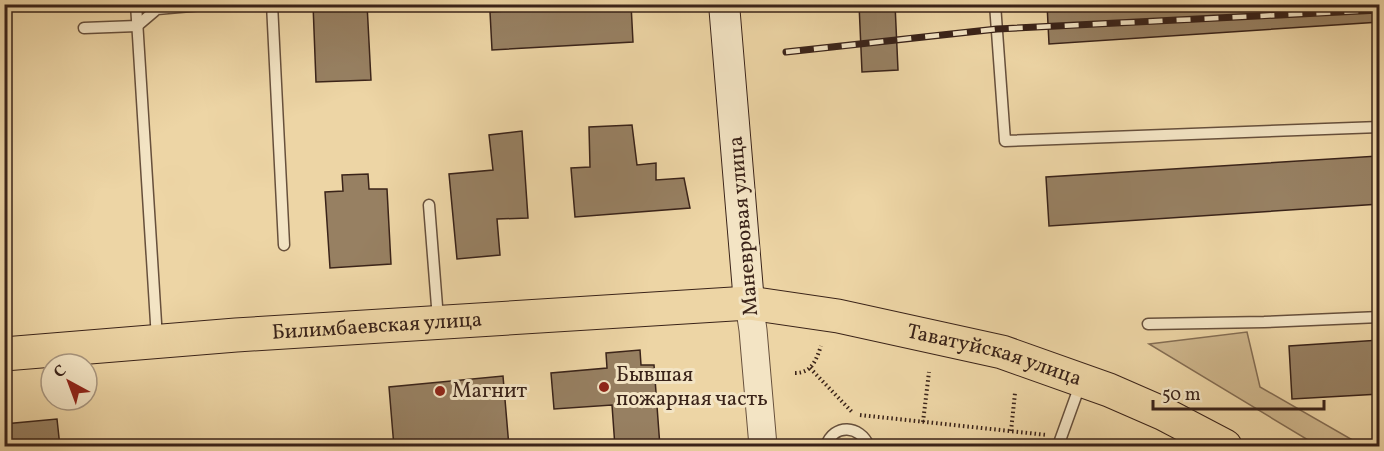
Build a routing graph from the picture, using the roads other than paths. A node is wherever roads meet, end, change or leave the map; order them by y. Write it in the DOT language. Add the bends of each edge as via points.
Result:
graph roads {
  1 [pos="136,4"];
  2 [pos="214,4"];
  3 [pos="272,4"];
  4 [pos="724,4"];
  5 [pos="995,4"];
  6 [pos="137,26"];
  7 [pos="84,28"];
  8 [pos="1380,127"];
  9 [pos="429,205"];
  10 [pos="284,245"];
  11 [pos="749,303"];
  12 [pos="1380,317"];
  13 [pos="438,323"];
  14 [pos="1148,324"];
  15 [pos="158,341"];
  16 [pos="4,354"];
  17 [pos="1082,379"];
  18 [pos="1060,441"];
  19 [pos="763,447"];
  20 [pos="826,447"];
  21 [pos="869,447"];
  22 [pos="1225,447"];
  1 -- 6 [label="lane"];
  2 -- 6 [label="lane" via="157,9"];
  3 -- 10 [label="lane"];
  4 -- 11 [label="main road, Маневровая улица"];
  5 -- 8 [label="lane" via="1005,141"];
  6 -- 7 [label="lane"];
  6 -- 15 [label="lane"];
  9 -- 13 [label="lane"];
  11 -- 13 [label="main road, Билимбаевская улица"];
  11 -- 17 [label="main road, Таватуйская улица" via="838,316 1002,352"];
  11 -- 19 [label="street, Маневровая улица"];
  12 -- 14 [label="lane"];
  13 -- 15 [label="main road, Билимбаевская улица"];
  15 -- 16 [label="main road, Билимбаевская улица"];
  17 -- 18 [label="lane"];
  17 -- 22 [label="main road, Таватуйская улица" via="1164,414"];
  20 -- 21 [label="lane" via="834,433 852,429 865,438"];
}
